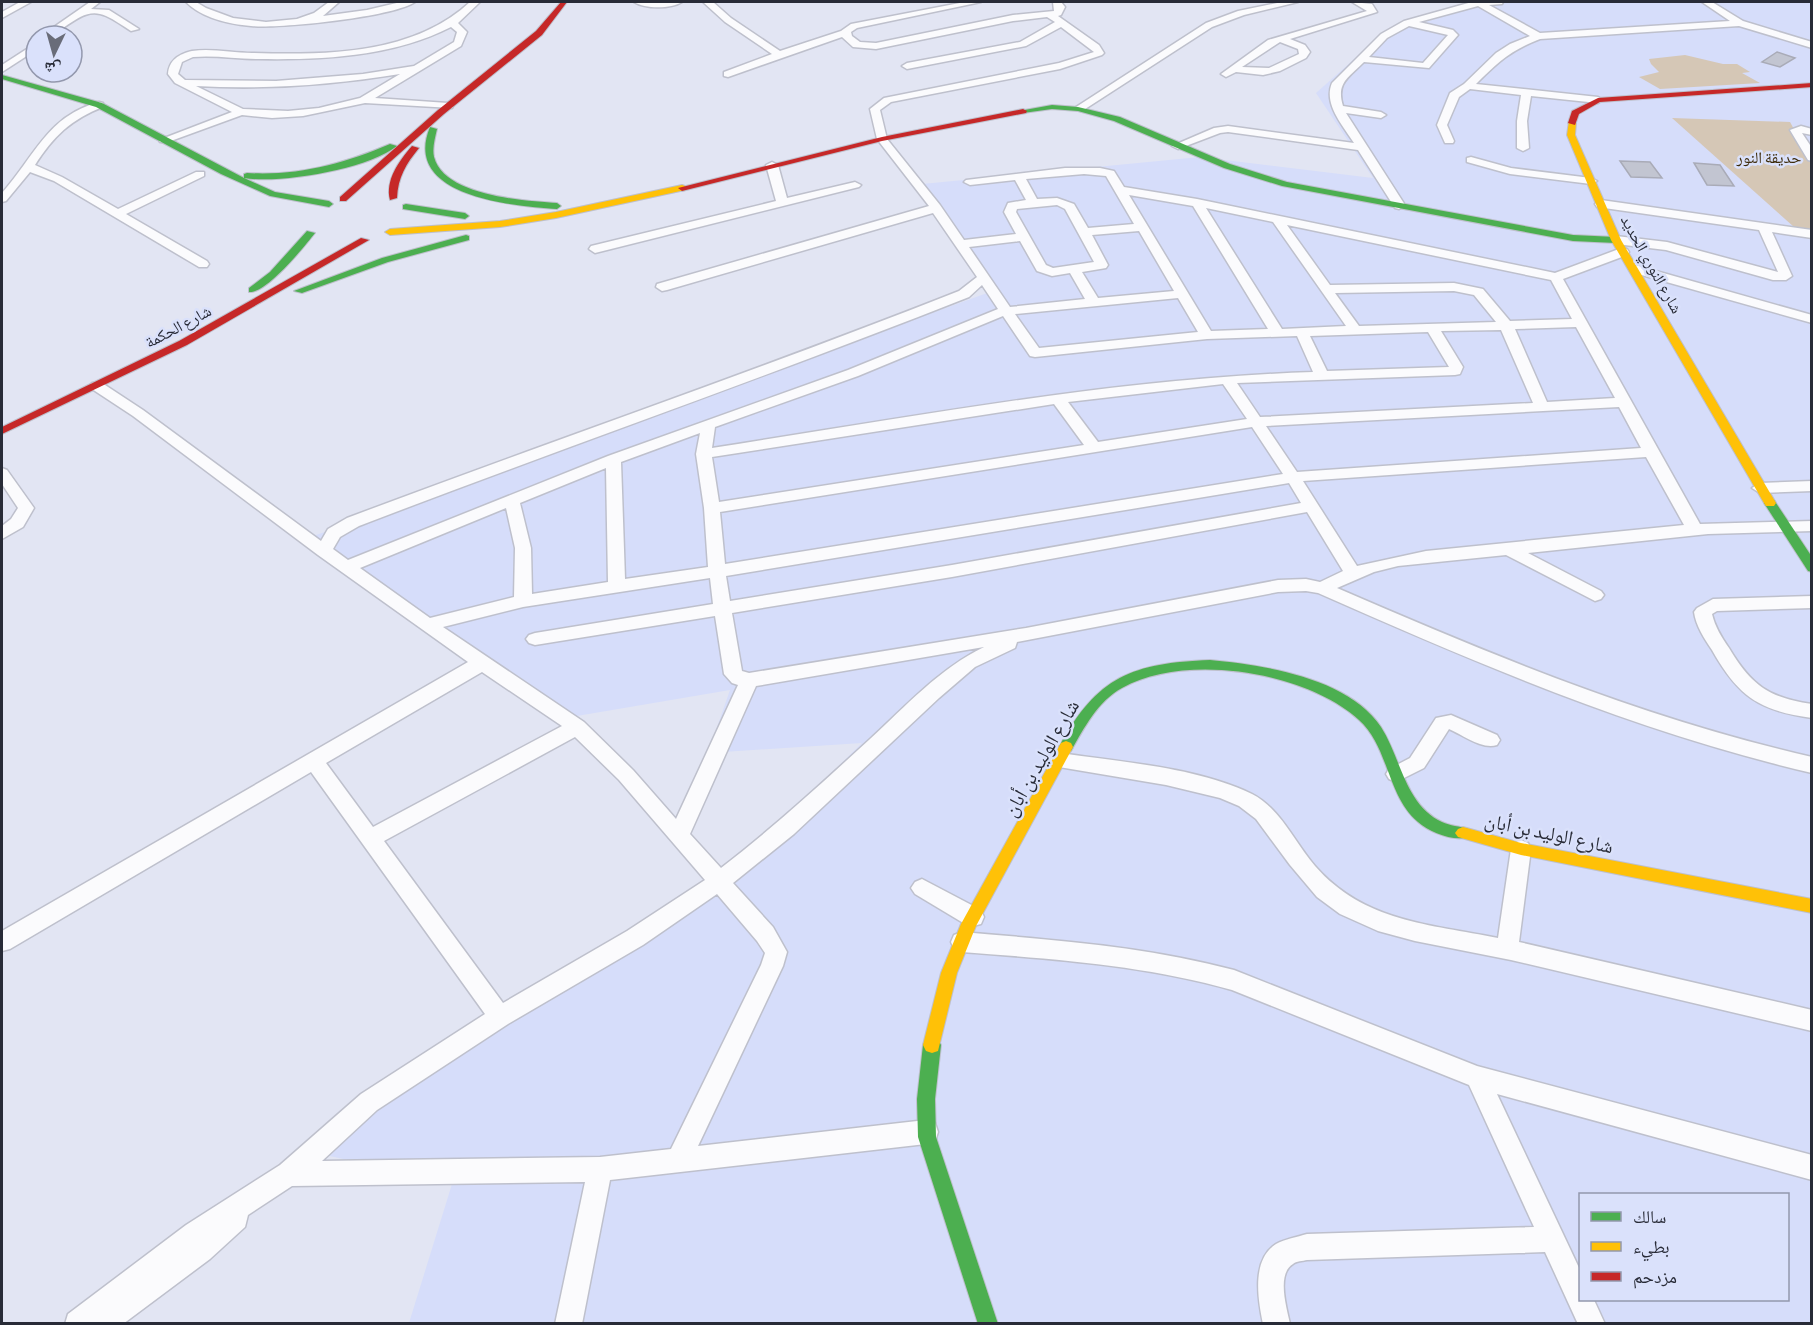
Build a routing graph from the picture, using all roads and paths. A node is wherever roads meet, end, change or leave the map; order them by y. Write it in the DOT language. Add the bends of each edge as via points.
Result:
graph roads {
  1 [pos="26,2"];
  2 [pos="95,2"];
  3 [pos="191,2"];
  4 [pos="334,2"];
  5 [pos="410,2"];
  6 [pos="475,2"];
  7 [pos="564,2"];
  8 [pos="574,2"];
  9 [pos="639,2"];
  10 [pos="677,2"];
  11 [pos="708,2"];
  12 [pos="976,2"];
  13 [pos="1057,2"];
  14 [pos="1292,2"];
  15 [pos="1357,2"];
  16 [pos="1477,2"];
  17 [pos="1499,2"];
  18 [pos="1707,2"];
  19 [pos="80,11"];
  20 [pos="101,11"];
  21 [pos="1049,14"];
  22 [pos="2,15"];
  23 [pos="453,22"];
  24 [pos="1740,22"];
  25 [pos="283,23"];
  26 [pos="1061,23"];
  27 [pos="1407,23"];
  28 [pos="62,24"];
  29 [pos="134,30"];
  30 [pos="846,33"];
  31 [pos="1538,36"];
  32 [pos="1278,39"];
  33 [pos="1812,45"];
  34 [pos="24,54"];
  35 [pos="780,56"];
  36 [pos="1362,59"];
  37 [pos="907,66"];
  38 [pos="420,68"];
  39 [pos="2,69"];
  40 [pos="728,74"];
  41 [pos="2,77"];
  42 [pos="179,81"];
  43 [pos="2,84"];
  44 [pos="1812,85"];
  45 [pos="1468,86"];
  46 [pos="1526,93"];
  47 [pos="364,100"];
  48 [pos="1598,100"];
  49 [pos="99,105"];
  50 [pos="448,106"];
  51 [pos="1078,109"];
  52 [pos="1338,109"];
  53 [pos="83,110"];
  54 [pos="241,112"];
  55 [pos="1575,113"];
  56 [pos="1381,115"];
  57 [pos="433,129"];
  58 [pos="1812,132"];
  59 [pos="411,138"];
  60 [pos="882,139"];
  61 [pos="164,140"];
  62 [pos="1449,141"];
  63 [pos="1178,146"];
  64 [pos="1362,147"];
  65 [pos="1523,148"];
  66 [pos="1812,158"];
  67 [pos="1471,160"];
  68 [pos="772,165"];
  69 [pos="29,167"];
  70 [pos="224,172"];
  71 [pos="200,174"];
  72 [pos="1020,178"];
  73 [pos="1591,181"];
  74 [pos="970,182"];
  75 [pos="855,185"];
  76 [pos="1121,190"];
  77 [pos="393,198"];
  78 [pos="2,199"];
  79 [pos="344,199"];
  80 [pos="783,203"];
  81 [pos="1033,203"];
  82 [pos="1197,203"];
  83 [pos="329,204"];
  84 [pos="610,204"];
  85 [pos="1601,204"];
  86 [pos="1399,206"];
  87 [pos="406,207"];
  88 [pos="592,207"];
  89 [pos="936,208"];
  90 [pos="282,209"];
  91 [pos="117,214"];
  92 [pos="556,216"];
  93 [pos="1279,222"];
  94 [pos="1141,227"];
  95 [pos="1764,227"];
  96 [pos="390,232"];
  97 [pos="1085,232"];
  98 [pos="1557,234"];
  99 [pos="1812,234"];
  100 [pos="1025,237"];
  101 [pos="364,240"];
  102 [pos="336,242"];
  103 [pos="960,244"];
  104 [pos="1619,244"];
  105 [pos="595,249"];
  106 [pos="203,264"];
  107 [pos="1635,269"];
  108 [pos="1076,270"];
  109 [pos="1556,277"];
  110 [pos="983,278"];
  111 [pos="662,287"];
  112 [pos="1328,289"];
  113 [pos="1182,294"];
  114 [pos="1094,303"];
  115 [pos="1005,311"];
  116 [pos="1812,319"];
  117 [pos="1580,323"];
  118 [pos="1506,325"];
  119 [pos="1432,327"];
  120 [pos="208,329"];
  121 [pos="1354,329"];
  122 [pos="1277,332"];
  123 [pos="1302,332"];
  124 [pos="1207,335"];
  125 [pos="1321,374"];
  126 [pos="1227,379"];
  127 [pos="97,386"];
  128 [pos="1058,399"];
  129 [pos="1624,402"];
  130 [pos="1542,406"];
  131 [pos="2,420"];
  132 [pos="1256,422"];
  133 [pos="708,426"];
  134 [pos="2,431"];
  135 [pos="1094,448"];
  136 [pos="1651,452"];
  137 [pos="704,454"];
  138 [pos="613,459"];
  139 [pos="2,473"];
  140 [pos="1293,477"];
  141 [pos="1812,486"];
  142 [pos="1760,488"];
  143 [pos="512,501"];
  144 [pos="1311,506"];
  145 [pos="712,508"];
  146 [pos="1812,526"];
  147 [pos="1695,530"];
  148 [pos="1788,530"];
  149 [pos="2,534"];
  150 [pos="1812,537"];
  151 [pos="1509,550"];
  152 [pos="324,551"];
  153 [pos="346,567"];
  154 [pos="1812,568"];
  155 [pos="717,571"];
  156 [pos="1353,573"];
  157 [pos="617,586"];
  158 [pos="1322,588"];
  159 [pos="1595,595"];
  160 [pos="524,601"];
  161 [pos="1812,602"];
  162 [pos="722,608"];
  163 [pos="429,624"];
  164 [pos="1026,634"];
  165 [pos="535,639"];
  166 [pos="482,663"];
  167 [pos="749,680"];
  168 [pos="1812,711"];
  169 [pos="577,727"];
  170 [pos="1490,740"];
  171 [pos="313,760"];
  172 [pos="1060,761"];
  173 [pos="1812,765"];
  174 [pos="1396,774"];
  175 [pos="679,835"];
  176 [pos="370,839"];
  177 [pos="1521,849"];
  178 [pos="720,881"];
  179 [pos="922,888"];
  180 [pos="1812,906"];
  181 [pos="973,917"];
  182 [pos="2,942"];
  183 [pos="962,942"];
  184 [pos="1507,949"];
  185 [pos="500,1017"];
  186 [pos="1812,1021"];
  187 [pos="1477,1077"];
  188 [pos="926,1132"];
  189 [pos="678,1161"];
  190 [pos="1812,1168"];
  191 [pos="600,1169"];
  192 [pos="281,1180"];
  193 [pos="1551,1239"];
  194 [pos="1579,1296"];
  195 [pos="1581,1301"];
  196 [pos="78,1323"];
  197 [pos="100,1323"];
  198 [pos="568,1323"];
  199 [pos="988,1323"];
  200 [pos="1277,1323"];
  201 [pos="1592,1323"];
  1 -- 22 [label="street"];
  2 -- 19 [label="street"];
  2 -- 20 [label="street"];
  3 -- 25 [label="street" via="228,20"];
  4 -- 25 [label="street" via="312,17"];
  5 -- 25 [label="street" via="367,13"];
  6 -- 23 [label="street"];
  7 -- 50 [label="street" via="539,33"];
  8 -- 57 [label="street" via="546,35"];
  9 -- 10 [label="street"];
  11 -- 35 [label="street"];
  12 -- 30 [label="street" via="854,26"];
  13 -- 21 [label="street" via="1059,12"];
  14 -- 51 [label="street" via="1241,13 1209,25"];
  15 -- 32 [label="street" via="1369,6 1372,12"];
  16 -- 17 [label="street"];
  16 -- 27 [label="street"];
  16 -- 31 [label="street"];
  18 -- 24 [label="street"];
  19 -- 20 [label="street"];
  19 -- 28 [label="street"];
  20 -- 29 [label="street"];
  21 -- 26 [label="street"];
  21 -- 30 [label="street" via="868,46 852,43"];
  23 -- 38 [label="street" via="462,32 458,44"];
  23 -- 42 [label="street" via="411,40 365,50 280,57 193,54 177,61 172,68 172,75"];
  24 -- 31 [label="street"];
  24 -- 33 [label="street"];
  26 -- 37 [label="street" via="1023,44"];
  26 -- 60 [label="street" via="1099,53 1060,66 882,103 874,114"];
  27 -- 36 [label="street" via="1384,36"];
  27 -- 36 [label="street" via="1453,35 1425,66"];
  30 -- 35 [label="street" via="815,40"];
  31 -- 45 [label="street" via="1499,55"];
  32 -- 32 [label="street" via="1302,47 1303,56 1270,73 1229,71"];
  34 -- 39 [label="street"];
  35 -- 40 [label="street"];
  36 -- 52 [label="street" via="1336,85"];
  38 -- 42 [label="street" via="280,84"];
  38 -- 47 [label="street"];
  41 -- 49 [label="street"];
  42 -- 54 [label="street"];
  43 -- 53 [label="street"];
  44 -- 48 [label="street"];
  45 -- 46 [label="street"];
  45 -- 62 [label="street" via="1454,95 1446,109 1442,125"];
  46 -- 48 [label="street"];
  46 -- 55 [label="street"];
  46 -- 65 [label="street"];
  47 -- 50 [label="street"];
  47 -- 54 [label="street" via="312,113"];
  48 -- 55 [label="street"];
  49 -- 53 [label="street"];
  49 -- 61 [label="street"];
  50 -- 59 [label="street"];
  51 -- 60 [label="street" via="1023,110"];
  51 -- 63 [label="street" via="1117,119"];
  52 -- 56 [label="street"];
  52 -- 64 [label="street"];
  53 -- 69 [label="street" via="51,132"];
  53 -- 71 [label="street"];
  54 -- 61 [label="street"];
  55 -- 73 [label="street, شارع النوري الحديد" via="1571,135"];
  57 -- 77 [label="street" via="398,170 393,180"];
  57 -- 88 [label="street" via="431,162 443,176 465,190 517,202"];
  58 -- 66 [label="street" via="1795,130"];
  59 -- 70 [label="street" via="351,164 305,176 265,178"];
  59 -- 79 [label="street"];
  60 -- 68 [label="street"];
  60 -- 89 [label="street"];
  61 -- 70 [label="street"];
  63 -- 64 [label="street" via="1228,129"];
  63 -- 86 [label="street" via="1285,184"];
  64 -- 86 [label="street"];
  67 -- 73 [label="street" via="1510,171"];
  68 -- 80 [label="street"];
  68 -- 84 [label="street"];
  69 -- 78 [label="street"];
  69 -- 91 [label="street" via="58,179"];
  70 -- 83 [label="street" via="273,194"];
  71 -- 90 [label="street"];
  71 -- 91 [label="street"];
  72 -- 74 [label="street"];
  72 -- 76 [label="street" via="1104,171"];
  72 -- 81 [label="street"];
  73 -- 85 [label="street, شارع النوري الحديد"];
  75 -- 80 [label="street"];
  76 -- 82 [label="street"];
  76 -- 94 [label="street"];
  77 -- 79 [label="street" via="374,195"];
  77 -- 87 [label="street"];
  79 -- 83 [label="street"];
  80 -- 105 [label="street"];
  81 -- 97 [label="street" via="1067,204"];
  81 -- 100 [label="street" via="1010,210"];
  82 -- 93 [label="street"];
  82 -- 122 [label="street"];
  83 -- 131 [label="street, شارع الحكمة" via="273,274 236,300 153,346"];
  84 -- 88 [label="street"];
  84 -- 92 [label="street"];
  85 -- 95 [label="street"];
  85 -- 104 [label="street, شارع النوري الحديد"];
  86 -- 98 [label="street"];
  87 -- 88 [label="street" via="454,216 495,217"];
  87 -- 96 [label="street" via="405,219"];
  89 -- 103 [label="street"];
  89 -- 111 [label="street"];
  91 -- 106 [label="street"];
  92 -- 96 [label="street"];
  92 -- 120 [label="street" via="385,260"];
  93 -- 109 [label="street"];
  93 -- 112 [label="street"];
  94 -- 97 [label="street"];
  94 -- 113 [label="street"];
  95 -- 99 [label="street"];
  95 -- 104 [label="street" via="1786,276 1773,276 1667,246"];
  96 -- 101 [label="street"];
  97 -- 108 [label="street" via="1102,265"];
  98 -- 104 [label="street"];
  98 -- 104 [label="street"];
  100 -- 103 [label="street"];
  100 -- 108 [label="street" via="1045,270"];
  101 -- 102 [label="street"];
  101 -- 120 [label="street, شارع الحكمة"];
  103 -- 110 [label="street"];
  104 -- 107 [label="street, شارع النوري الحديد"];
  104 -- 109 [label="street"];
  107 -- 116 [label="street"];
  107 -- 142 [label="street, شارع النوري الحديد"];
  108 -- 114 [label="street"];
  109 -- 117 [label="street"];
  110 -- 115 [label="street"];
  110 -- 152 [label="street" via="964,294 810,354 353,522 334,533"];
  112 -- 118 [label="street" via="1470,290 1478,292"];
  112 -- 121 [label="street"];
  113 -- 114 [label="street"];
  113 -- 124 [label="street"];
  114 -- 115 [label="street"];
  115 -- 124 [label="street" via="1035,353"];
  115 -- 133 [label="street"];
  117 -- 118 [label="street"];
  117 -- 129 [label="street"];
  118 -- 119 [label="street"];
  118 -- 130 [label="street"];
  119 -- 121 [label="street"];
  119 -- 125 [label="street" via="1455,371"];
  120 -- 127 [label="street, شارع الحكمة"];
  121 -- 123 [label="street"];
  122 -- 123 [label="street"];
  122 -- 124 [label="street"];
  123 -- 125 [label="street"];
  125 -- 126 [label="street"];
  126 -- 128 [label="street"];
  126 -- 132 [label="street"];
  127 -- 134 [label="street, شارع الحكمة"];
  127 -- 152 [label="street"];
  128 -- 135 [label="street"];
  128 -- 137 [label="street"];
  129 -- 130 [label="street"];
  129 -- 136 [label="street"];
  130 -- 132 [label="street"];
  132 -- 135 [label="street"];
  132 -- 140 [label="street"];
  133 -- 137 [label="street"];
  133 -- 138 [label="street"];
  135 -- 145 [label="street"];
  136 -- 140 [label="street"];
  136 -- 147 [label="street"];
  137 -- 145 [label="street"];
  138 -- 143 [label="street"];
  138 -- 157 [label="street"];
  139 -- 149 [label="street" via="26,508 17,523"];
  140 -- 144 [label="street"];
  140 -- 155 [label="street"];
  141 -- 142 [label="street"];
  142 -- 148 [label="street, شارع النوري الحديد"];
  143 -- 153 [label="street"];
  143 -- 160 [label="street" via="524,548"];
  144 -- 156 [label="street"];
  144 -- 162 [label="street"];
  145 -- 155 [label="street"];
  146 -- 148 [label="street"];
  147 -- 148 [label="street"];
  147 -- 151 [label="street"];
  148 -- 150 [label="street"];
  148 -- 154 [label="street, شارع النوري الحديد"];
  151 -- 156 [label="street" via="1414,559"];
  151 -- 159 [label="street"];
  152 -- 153 [label="street"];
  153 -- 163 [label="street"];
  155 -- 157 [label="street"];
  155 -- 162 [label="street"];
  156 -- 158 [label="street"];
  157 -- 160 [label="street"];
  158 -- 164 [label="street" via="1278,586"];
  158 -- 173 [label="street" via="1545,684 1664,725"];
  160 -- 163 [label="street"];
  161 -- 168 [label="street" via="1713,605 1702,612 1727,660 1750,692 1782,706"];
  162 -- 165 [label="street"];
  162 -- 167 [label="street" via="733,674"];
  163 -- 166 [label="street"];
  164 -- 167 [label="street"];
  164 -- 178 [label="street" via="969,662 787,828"];
  166 -- 169 [label="street"];
  166 -- 171 [label="street"];
  167 -- 175 [label="street"];
  169 -- 175 [label="street"];
  169 -- 176 [label="street"];
  170 -- 174 [label="street" via="1451,722 1443,723 1418,763"];
  171 -- 176 [label="street"];
  171 -- 182 [label="street"];
  172 -- 174 [label="street, شارع الوليد بن أبان" via="1096,702 1120,682 1142,673 1196,665 1257,672 1323,690 1346,703 1377,731"];
  172 -- 181 [label="street, شارع الوليد بن أبان"];
  172 -- 184 [label="street" via="1155,777 1242,798 1261,811 1308,875 1334,899 1360,914 1438,936"];
  174 -- 177 [label="street, شارع الوليد بن أبان" via="1408,802 1425,820 1448,831"];
  175 -- 178 [label="street"];
  176 -- 185 [label="street"];
  177 -- 180 [label="street, شارع الوليد بن أبان"];
  177 -- 184 [label="street"];
  178 -- 185 [label="street" via="635,938"];
  178 -- 189 [label="street" via="776,952"];
  179 -- 181 [label="street"];
  181 -- 183 [label="street, شارع الوليد بن أبان"];
  183 -- 187 [label="street" via="1144,961 1211,973"];
  183 -- 188 [label="street, شارع الوليد بن أبان" via="940,1000"];
  184 -- 186 [label="street"];
  185 -- 192 [label="street" via="369,1102"];
  187 -- 190 [label="street"];
  187 -- 193 [label="street"];
  188 -- 189 [label="street"];
  188 -- 199 [label="street, شارع الوليد بن أبان"];
  189 -- 191 [label="street"];
  191 -- 192 [label="street"];
  191 -- 198 [label="street"];
  192 -- 196 [label="street" via="195,1234"];
  192 -- 197 [label="street" via="201,1250"];
  193 -- 194 [label="street"];
  193 -- 200 [label="street" via="1307,1247 1286,1252 1278,1260 1272,1277 1272,1305"];
  195 -- 201 [label="street"];
}
